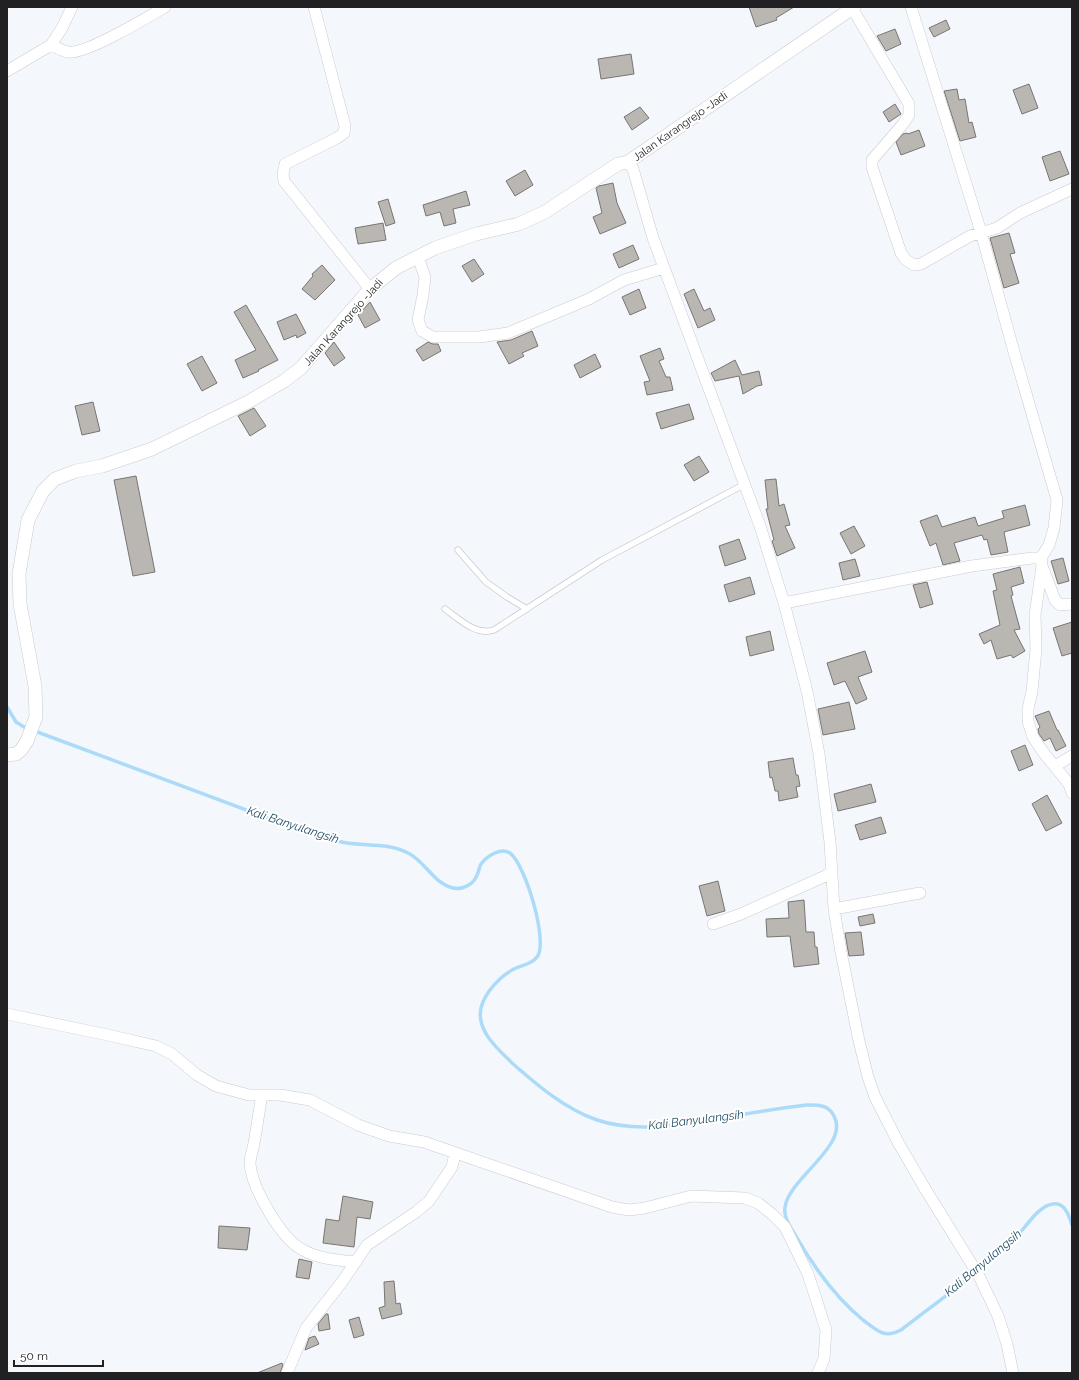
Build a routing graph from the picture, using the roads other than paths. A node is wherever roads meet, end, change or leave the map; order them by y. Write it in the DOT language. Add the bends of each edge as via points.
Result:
graph roads {
  1 [pos="72,7"];
  2 [pos="164,7"];
  3 [pos="314,7"];
  4 [pos="911,7"];
  5 [pos="848,9"];
  6 [pos="51,44"];
  7 [pos="7,71"];
  8 [pos="628,162"];
  9 [pos="1072,190"];
  10 [pos="982,232"];
  11 [pos="418,257"];
  12 [pos="664,268"];
  13 [pos="370,289"];
  14 [pos="744,484"];
  15 [pos="458,550"];
  16 [pos="1041,562"];
  17 [pos="784,602"];
  18 [pos="1072,604"];
  19 [pos="527,608"];
  20 [pos="445,609"];
  21 [pos="7,755"];
  22 [pos="1072,756"];
  23 [pos="1055,766"];
  24 [pos="1072,793"];
  25 [pos="832,873"];
  26 [pos="920,893"];
  27 [pos="834,909"];
  28 [pos="713,924"];
  29 [pos="7,1014"];
  30 [pos="262,1095"];
  31 [pos="455,1153"];
  32 [pos="356,1262"];
  33 [pos="287,1373"];
  34 [pos="818,1373"];
  35 [pos="1013,1373"];
  1 -- 6 [label="street"];
  2 -- 6 [label="street" via="111,37 77,51 68,52"];
  3 -- 13 [label="street" via="345,126 344,133 285,164 282,174 284,181"];
  4 -- 10 [label="street"];
  5 -- 8 [label="street, Jalan Karangrejo -Jadi"];
  5 -- 10 [label="street" via="909,104 909,115 872,160 872,167 900,253 914,265 921,264"];
  6 -- 7 [label="street"];
  8 -- 11 [label="street, Jalan Karangrejo -Jadi" via="618,164 545,212 519,224 476,234 435,248"];
  8 -- 12 [label="street" via="633,169"];
  9 -- 10 [label="street" via="1020,213 997,228"];
  10 -- 16 [label="street" via="1057,500 1054,528"];
  11 -- 12 [label="street" via="425,277 418,320 422,331 433,337 479,337 508,332 589,299 624,280"];
  11 -- 13 [label="street, Jalan Karangrejo -Jadi" via="396,268"];
  12 -- 14 [label="street"];
  13 -- 21 [label="street, Jalan Karangrejo -Jadi" via="316,353 284,381 248,402 152,449 55,479 43,491 28,520 19,574 20,604 35,686 36,717 21,750 16,754"];
  14 -- 17 [label="street"];
  14 -- 19 [label="lane" via="602,560"];
  15 -- 19 [label="lane" via="486,582"];
  16 -- 17 [label="street" via="1032,558 972,566"];
  16 -- 18 [label="street" via="1057,603"];
  16 -- 23 [label="street" via="1035,615 1036,649 1028,721 1033,737"];
  17 -- 25 [label="street" via="819,754"];
  19 -- 20 [label="lane" via="494,630 483,632 472,628"];
  22 -- 23 [label="street"];
  23 -- 24 [label="street" via="1069,784"];
  25 -- 27 [label="street"];
  25 -- 28 [label="street"];
  26 -- 27 [label="street"];
  27 -- 35 [label="street" via="840,952 859,1041 875,1097 899,1144 979,1276 998,1316"];
  29 -- 30 [label="street" via="156,1046 172,1054 197,1075 216,1086 249,1095"];
  30 -- 31 [label="street" via="310,1100 389,1136 424,1142"];
  30 -- 32 [label="street" via="250,1164 257,1190 273,1220 301,1250 328,1259"];
  31 -- 32 [label="street" via="452,1167 429,1201 367,1245"];
  31 -- 34 [label="street" via="605,1205 629,1210 691,1196 745,1198 758,1203 785,1227 814,1291 826,1330 824,1358"];
  32 -- 33 [label="street" via="306,1328"];
}
